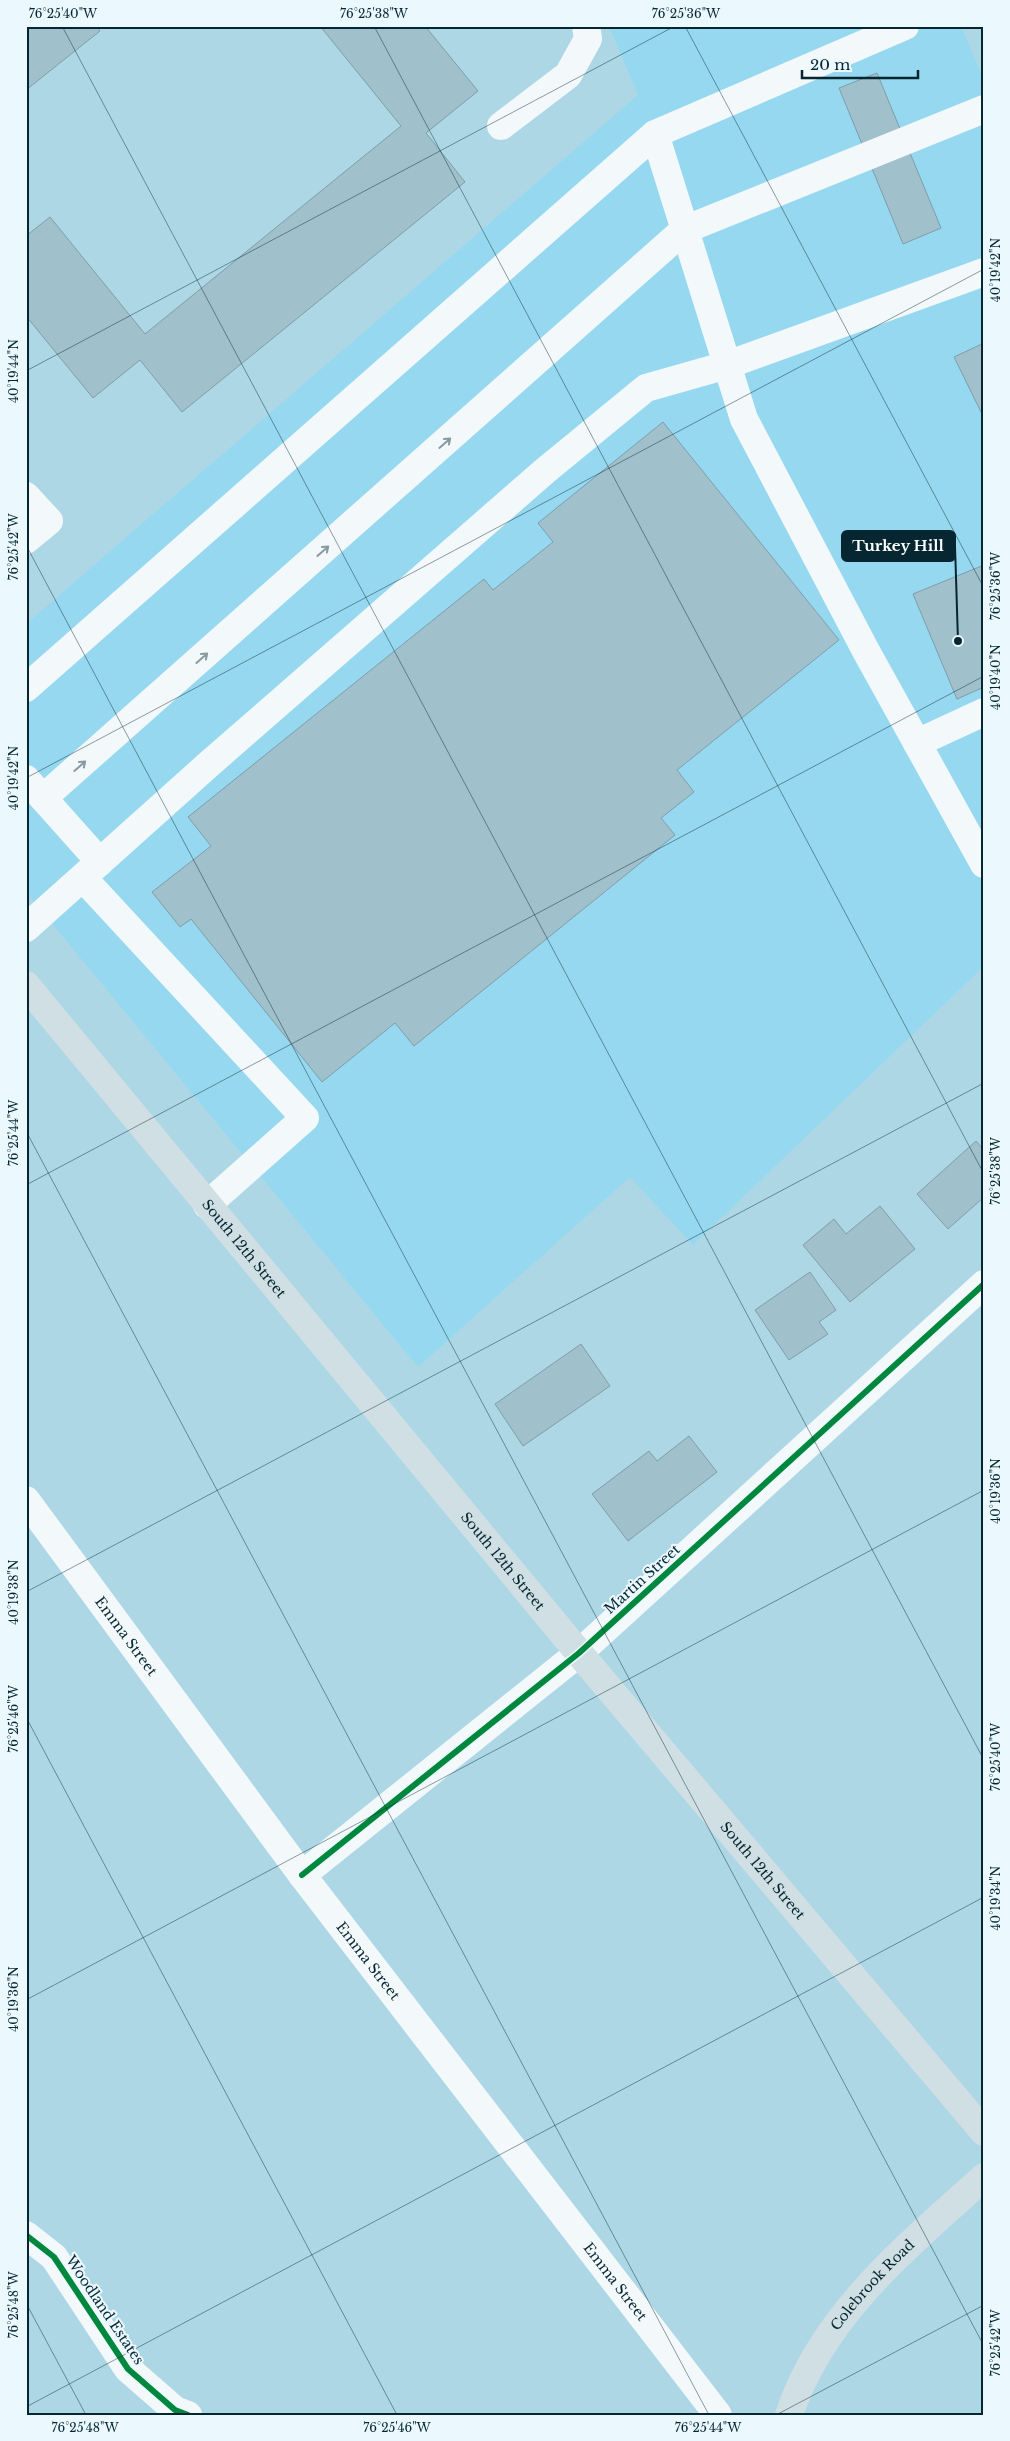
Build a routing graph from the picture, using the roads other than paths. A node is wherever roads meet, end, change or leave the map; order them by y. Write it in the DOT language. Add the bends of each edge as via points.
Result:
graph roads {
  1 [pos="586,26"];
  2 [pos="905,26"];
  3 [pos="984,109"];
  4 [pos="501,126"];
  5 [pos="655,134"];
  6 [pos="684,230"];
  7 [pos="984,272"];
  8 [pos="727,366"];
  9 [pos="26,496"];
  10 [pos="26,540"];
  11 [pos="26,688"];
  12 [pos="984,712"];
  13 [pos="917,743"];
  14 [pos="35,788"];
  15 [pos="984,864"];
  16 [pos="91,870"];
  17 [pos="26,928"];
  18 [pos="26,985"];
  19 [pos="207,1205"];
  20 [pos="984,1284"];
  21 [pos="26,1500"];
  22 [pos="578,1653"];
  23 [pos="302,1875"];
  24 [pos="984,2132"];
  25 [pos="984,2177"];
  26 [pos="26,2234"];
  27 [pos="188,2415"];
  28 [pos="718,2415"];
  29 [pos="789,2415"];
  1 -- 4 [label="street" via="588,39 568,75"];
  2 -- 5 [label="street"];
  3 -- 6 [label="street"];
  5 -- 6 [label="street"];
  5 -- 11 [label="street"];
  6 -- 8 [label="street"];
  14 -- 6 [label="street, one-way"];
  7 -- 8 [label="street"];
  8 -- 13 [label="street" via="744,420"];
  8 -- 16 [label="street" via="646,388 531,483"];
  9 -- 10 [label="street" via="50,521"];
  12 -- 13 [label="street"];
  13 -- 15 [label="street"];
  14 -- 16 [label="street"];
  16 -- 17 [label="street"];
  16 -- 19 [label="street" via="305,1118"];
  18 -- 19 [label="main road, South 12th Street"];
  19 -- 22 [label="main road, South 12th Street"];
  20 -- 22 [label="street, Martin Street"];
  21 -- 23 [label="street, Emma Street"];
  22 -- 23 [label="street, Martin Street"];
  22 -- 24 [label="main road, South 12th Street"];
  23 -- 28 [label="street, Emma Street"];
  25 -- 29 [label="main road, Colebrook Road" via="898,2255 862,2293 824,2340 795,2396"];
  26 -- 27 [label="street, Woodland Estates" via="54,2257 128,2370 175,2410"];
}
